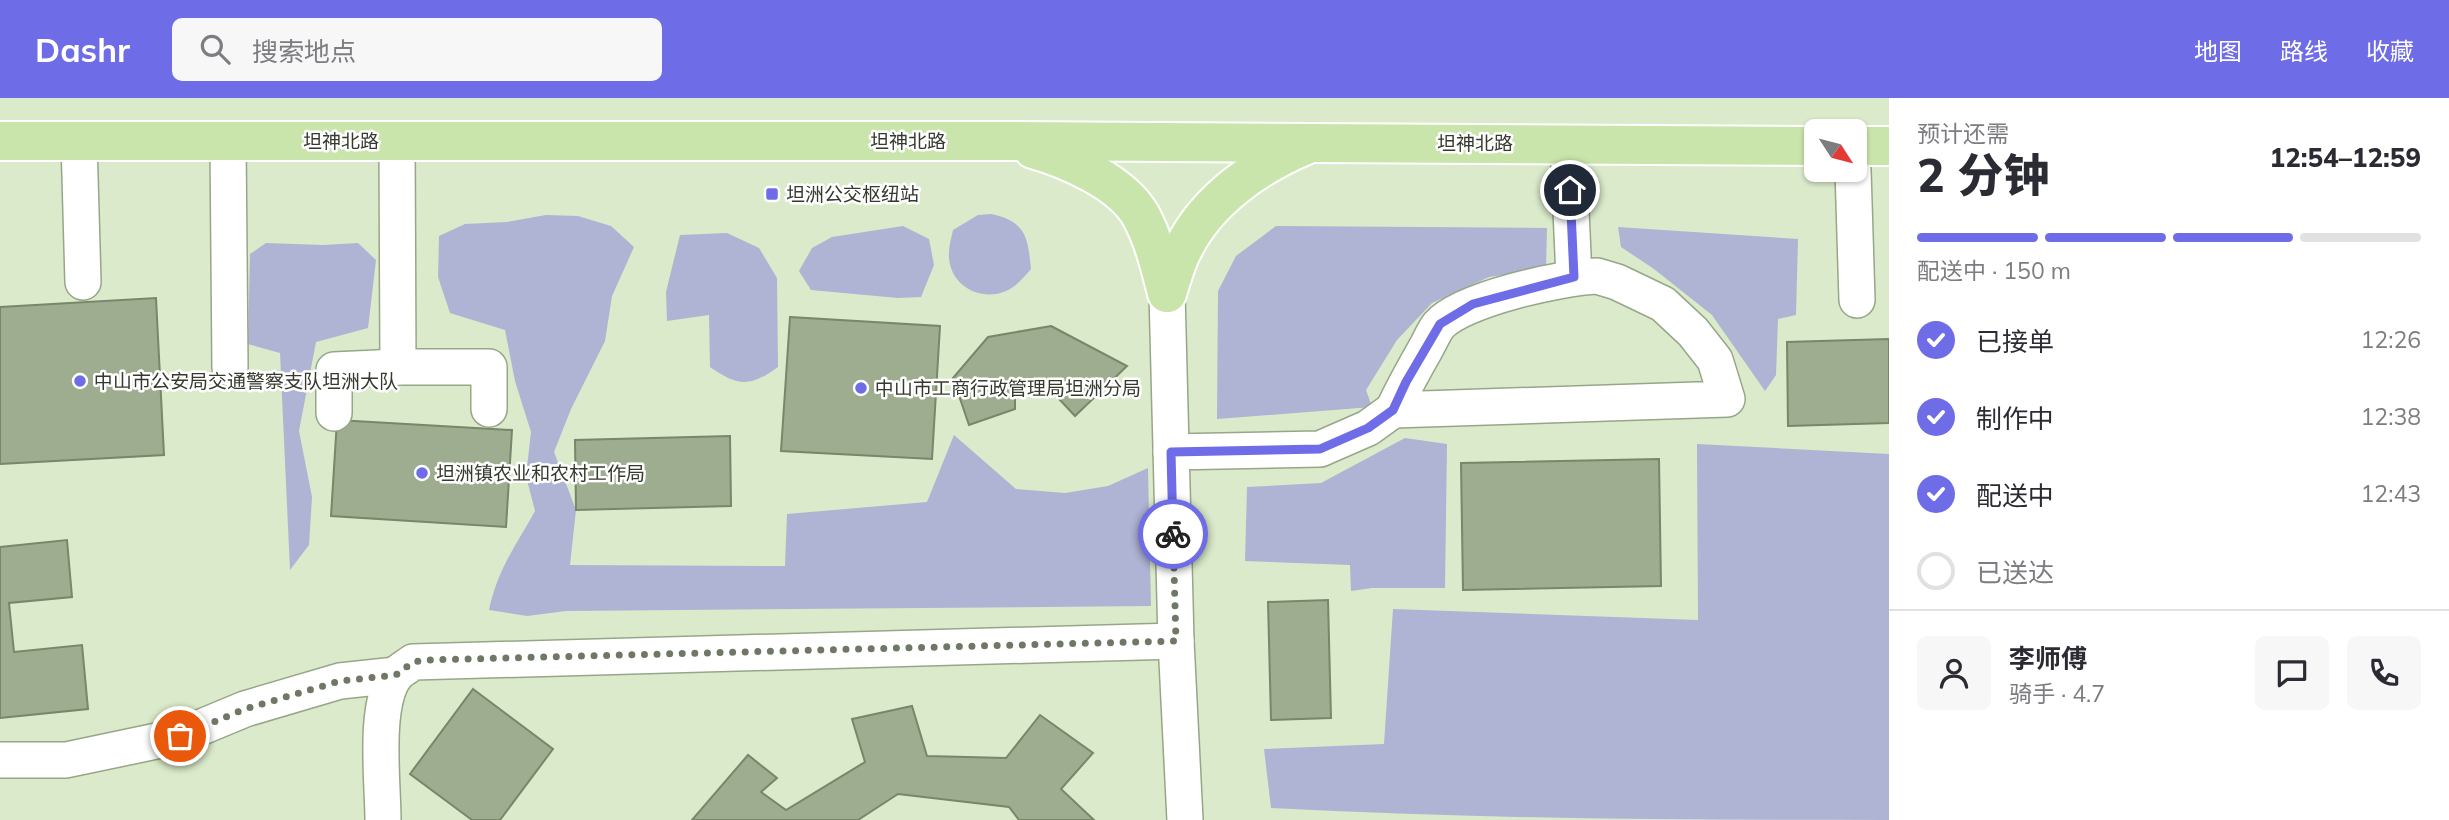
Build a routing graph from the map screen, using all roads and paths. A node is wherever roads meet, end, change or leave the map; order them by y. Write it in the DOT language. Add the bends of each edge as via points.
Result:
graph roads {
  1 [pos="0,141"];
  2 [pos="79,141"];
  3 [pos="228,141"];
  4 [pos="397,141"];
  5 [pos="1007,141"];
  6 [pos="1311,142"];
  7 [pos="1568,144"];
  8 [pos="1804,146"];
  9 [pos="1867,146"];
  10 [pos="1889,146"];
  11 [pos="1853,182"];
  12 [pos="1574,277"];
  13 [pos="83,282"];
  14 [pos="1167,293"];
  15 [pos="1857,300"];
  16 [pos="398,367"];
  17 [pos="230,368"];
  18 [pos="489,410"];
  19 [pos="1393,410"];
  20 [pos="334,413"];
  21 [pos="1171,452"];
  22 [pos="1176,641"];
  23 [pos="396,675"];
  24 [pos="0,760"];
  25 [pos="383,820"];
  26 [pos="1185,820"];
  1 -- 2 [label="main road, 坦神北路"];
  2 -- 3 [label="main road, 坦神北路"];
  2 -- 13 [label="street"];
  3 -- 4 [label="main road, 坦神北路"];
  3 -- 17 [label="street"];
  4 -- 5 [label="main road, 坦神北路"];
  4 -- 16 [label="street"];
  5 -- 6 [label="main road, 坦神北路"];
  5 -- 14 [label="main road" via="1062,157 1115,188 1139,213 1154,244"];
  6 -- 7 [label="main road, 坦神北路"];
  6 -- 14 [label="main road" via="1273,159 1206,212 1184,247"];
  7 -- 8 [label="main road, 坦神北路"];
  7 -- 12 [label="street"];
  9 -- 10 [label="main road"];
  11 -- 15 [label="street"];
  12 -- 19 [label="street" via="1473,304 1440,324"];
  12 -- 19 [label="street" via="1607,279 1663,304 1715,360 1727,398"];
  14 -- 21 [label="street"];
  16 -- 18 [label="street" via="489,367"];
  16 -- 20 [label="street" via="334,370"];
  19 -- 21 [label="street" via="1368,428 1320,449"];
  21 -- 22 [label="street"];
  22 -- 23 [label="street" via="427,660 413,662"];
  22 -- 26 [label="street"];
  23 -- 24 [label="street" via="328,685 245,709 180,736 66,760"];
  23 -- 25 [label="street" via="384,700 382,719"];
}
